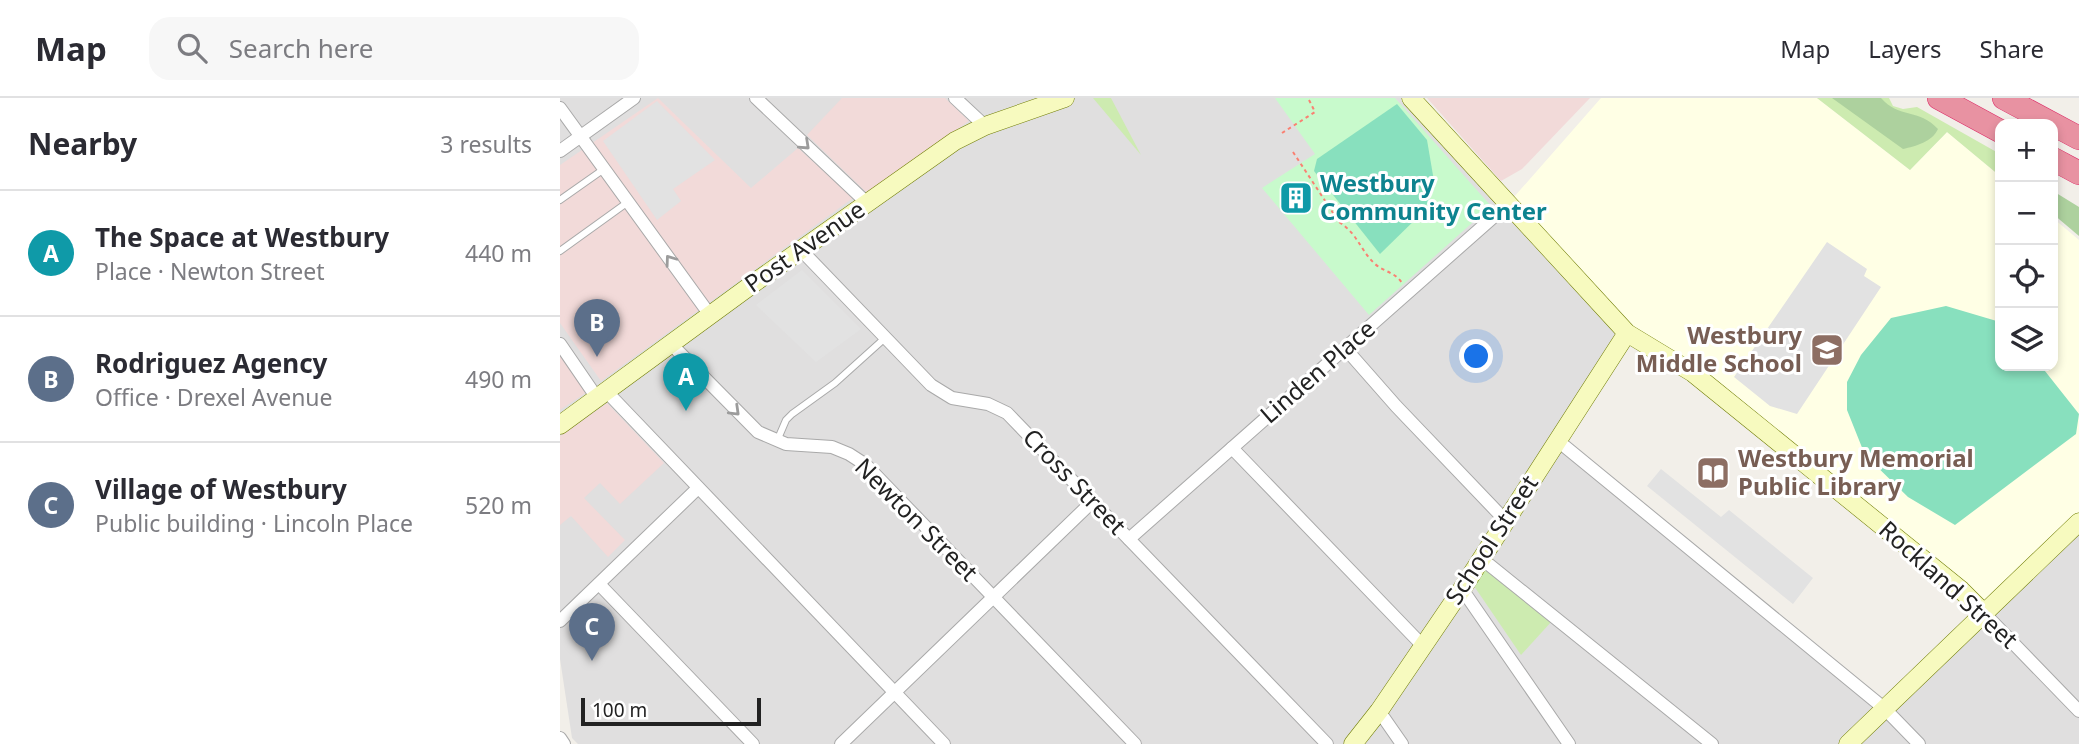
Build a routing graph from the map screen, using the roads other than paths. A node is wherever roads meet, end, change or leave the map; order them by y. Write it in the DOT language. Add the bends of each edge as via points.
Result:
graph roads {
  1 [pos="634,98"];
  2 [pos="755,98"];
  3 [pos="955,98"];
  4 [pos="1065,98"];
  5 [pos="1411,98"];
  6 [pos="2004,98"];
  7 [pos="2024,98"];
  8 [pos="1942,101"];
  9 [pos="560,108"];
  10 [pos="985,126"];
  11 [pos="1995,128"];
  12 [pos="2075,136"];
  13 [pos="580,137"];
  14 [pos="560,151"];
  15 [pos="2058,162"];
  16 [pos="604,169"];
  17 [pos="2079,173"];
  18 [pos="560,200"];
  19 [pos="628,202"];
  20 [pos="867,203"];
  21 [pos="1507,205"];
  22 [pos="560,251"];
  23 [pos="802,251"];
  24 [pos="710,316"];
  25 [pos="1626,334"];
  26 [pos="886,338"];
  27 [pos="560,344"];
  28 [pos="671,344"];
  29 [pos="1345,348"];
  30 [pos="601,395"];
  31 [pos="560,425"];
  32 [pos="1557,440"];
  33 [pos="777,441"];
  34 [pos="1232,448"];
  35 [pos="698,488"];
  36 [pos="1093,501"];
  37 [pos="1505,520"];
  38 [pos="2079,522"];
  39 [pos="1129,539"];
  40 [pos="1482,559"];
  41 [pos="599,584"];
  42 [pos="1462,589"];
  43 [pos="993,597"];
  44 [pos="1984,614"];
  45 [pos="560,621"];
  46 [pos="1423,646"];
  47 [pos="894,692"];
  48 [pos="1885,709"];
  49 [pos="2079,710"];
  50 [pos="1379,711"];
  51 [pos="560,738"];
  52 [pos="564,744"];
  53 [pos="753,744"];
  54 [pos="841,744"];
  55 [pos="944,744"];
  56 [pos="1135,744"];
  57 [pos="1326,744"];
  58 [pos="1353,744"];
  59 [pos="1402,744"];
  60 [pos="1569,744"];
  61 [pos="1712,744"];
  62 [pos="1848,744"];
  63 [pos="1919,744"];
  1 -- 13 [label="street"];
  2 -- 20 [label="street, one-way"];
  3 -- 10 [label="street"];
  4 -- 10 [label="street, Post Avenue"];
  5 -- 21 [label="street, Rockland Street"];
  6 -- 12 [label="highway"];
  7 -- 12 [label="highway"];
  8 -- 11 [label="highway"];
  9 -- 13 [label="street"];
  10 -- 20 [label="street, Post Avenue" via="955,141"];
  13 -- 14 [label="street"];
  13 -- 16 [label="street"];
  15 -- 17 [label="highway"];
  16 -- 18 [label="lane"];
  16 -- 19 [label="street"];
  19 -- 22 [label="lane"];
  24 -- 19 [label="street, one-way"];
  20 -- 23 [label="street, Post Avenue"];
  21 -- 25 [label="street, Rockland Street"];
  21 -- 29 [label="street, Linden Place"];
  23 -- 24 [label="street, Post Avenue"];
  23 -- 26 [label="street, Cross Street"];
  24 -- 28 [label="street, Post Avenue"];
  25 -- 32 [label="street, School Street"];
  25 -- 44 [label="street, Rockland Street" via="1693,373 1951,582"];
  26 -- 33 [label="lane" via="792,414"];
  26 -- 36 [label="street, Cross Street" via="944,395 1007,413"];
  27 -- 30 [label="street"];
  28 -- 30 [label="street, Post Avenue"];
  28 -- 33 [label="street, Newton Street, one-way" via="758,432"];
  29 -- 34 [label="street, Linden Place"];
  29 -- 37 [label="street"];
  30 -- 31 [label="street, Post Avenue"];
  30 -- 35 [label="street"];
  32 -- 37 [label="street, School Street"];
  32 -- 48 [label="street"];
  33 -- 43 [label="street, Newton Street" via="832,447 866,465"];
  34 -- 39 [label="street, Linden Place"];
  34 -- 46 [label="street"];
  35 -- 41 [label="street"];
  35 -- 47 [label="street"];
  36 -- 39 [label="street, Cross Street"];
  36 -- 43 [label="street"];
  37 -- 40 [label="street, School Street"];
  38 -- 44 [label="street"];
  39 -- 57 [label="street, Cross Street"];
  40 -- 42 [label="street, School Street"];
  40 -- 61 [label="street"];
  41 -- 45 [label="street"];
  41 -- 53 [label="street"];
  42 -- 46 [label="street, School Street"];
  42 -- 60 [label="street"];
  43 -- 47 [label="street"];
  43 -- 56 [label="street, Newton Street"];
  44 -- 48 [label="street"];
  44 -- 49 [label="street, Rockland Street"];
  46 -- 50 [label="street, School Street"];
  47 -- 54 [label="street"];
  47 -- 55 [label="street"];
  48 -- 62 [label="street"];
  48 -- 63 [label="street"];
  50 -- 58 [label="street, School Street"];
  50 -- 59 [label="street"];
  51 -- 52 [label="street"];
}
